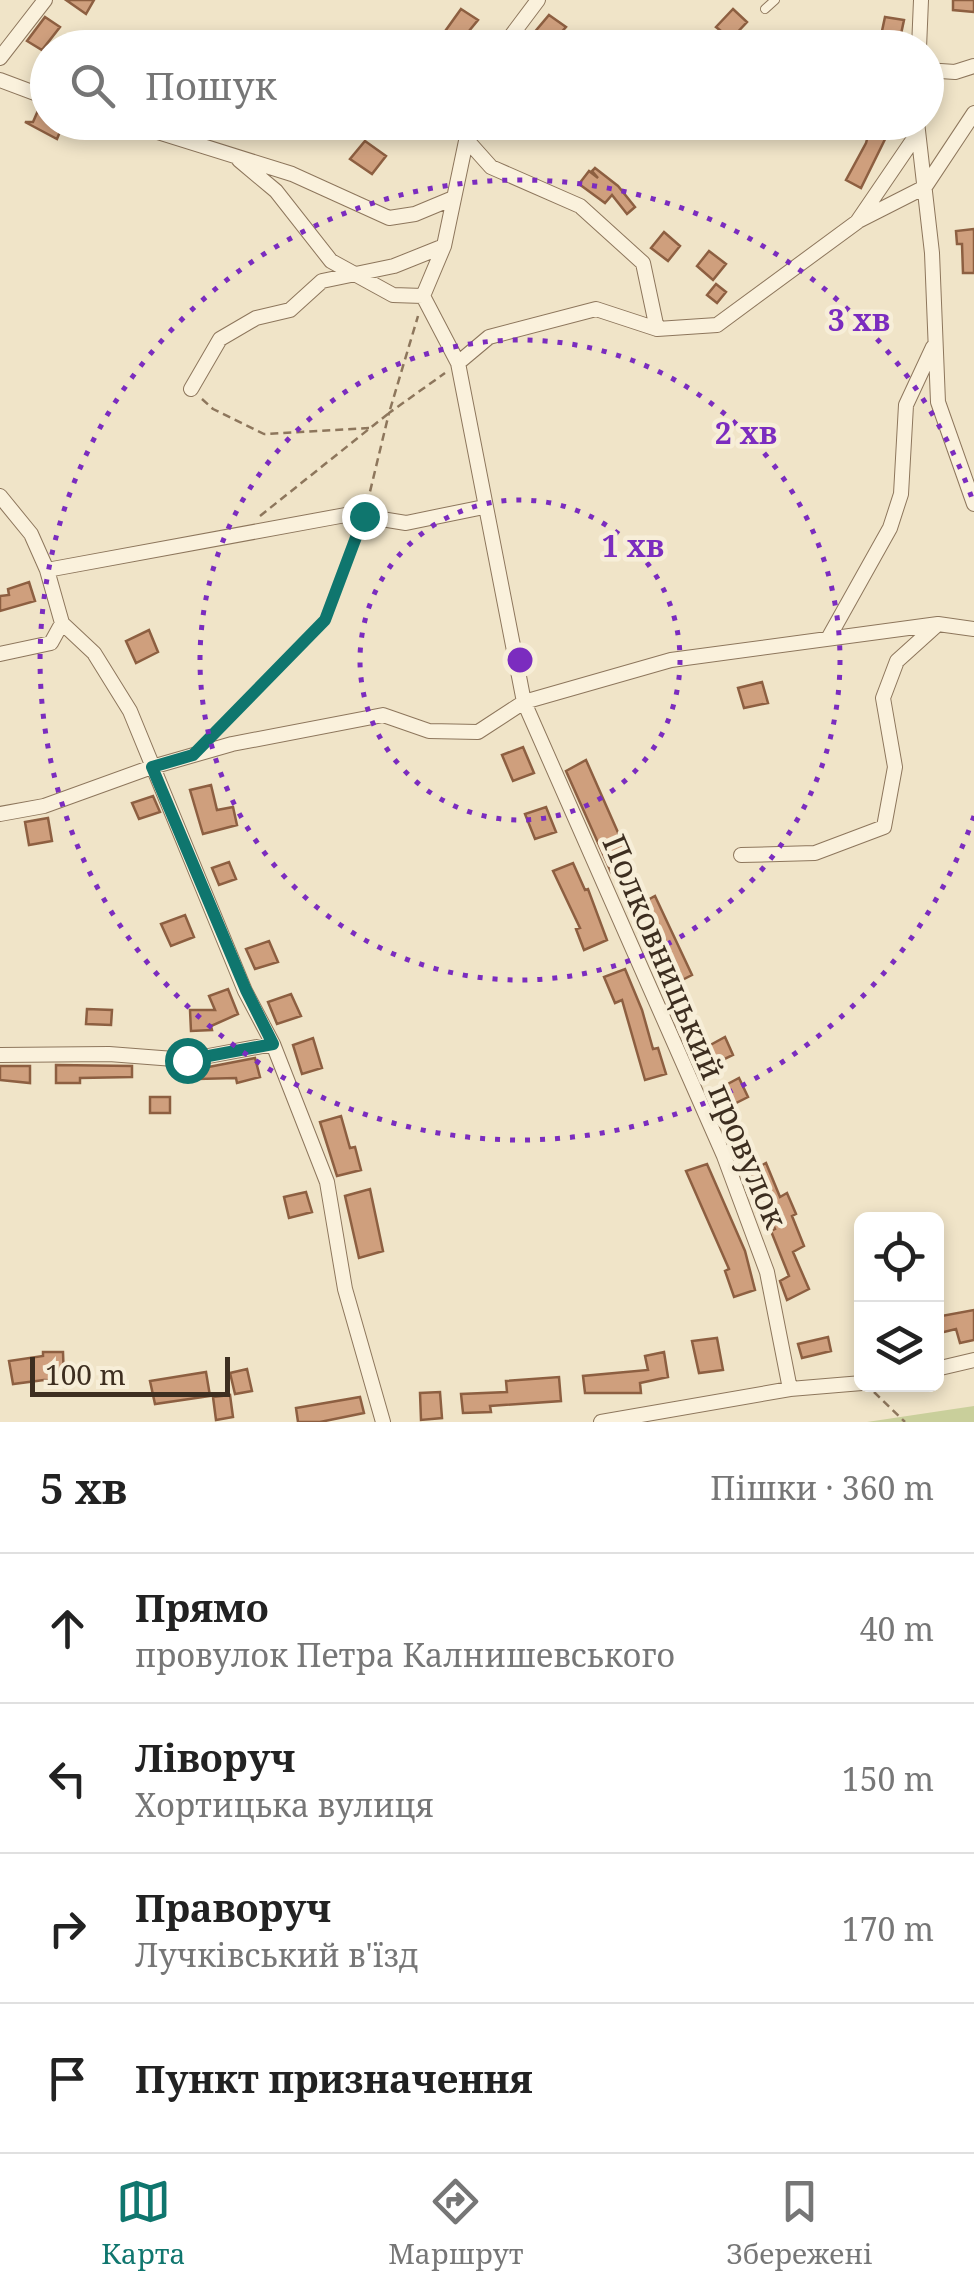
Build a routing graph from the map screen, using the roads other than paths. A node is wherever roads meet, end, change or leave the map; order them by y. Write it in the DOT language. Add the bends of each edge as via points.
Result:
graph roads {
  1 [pos="45,0"];
  2 [pos="538,0"];
  3 [pos="774,0"];
  4 [pos="921,0"];
  5 [pos="766,9"];
  6 [pos="516,30"];
  7 [pos="920,30"];
  8 [pos="0,58"];
  9 [pos="974,66"];
  10 [pos="944,71"];
  11 [pos="955,72"];
  12 [pos="974,78"];
  13 [pos="0,80"];
  14 [pos="30,91"];
  15 [pos="974,113"];
  16 [pos="183,140"];
  17 [pos="466,140"];
  18 [pos="467,140"];
  19 [pos="909,140"];
  20 [pos="919,140"];
  21 [pos="234,156"];
  22 [pos="925,188"];
  23 [pos="451,199"];
  24 [pos="856,222"];
  25 [pos="444,246"];
  26 [pos="354,273"];
  27 [pos="424,296"];
  28 [pos="657,330"];
  29 [pos="935,341"];
  30 [pos="458,363"];
  31 [pos="191,389"];
  32 [pos="0,496"];
  33 [pos="974,504"];
  34 [pos="484,507"];
  35 [pos="46,570"];
  36 [pos="62,623"];
  37 [pos="938,624"];
  38 [pos="974,628"];
  39 [pos="829,637"];
  40 [pos="0,654"];
  41 [pos="524,702"];
  42 [pos="152,767"];
  43 [pos="0,814"];
  44 [pos="742,855"];
  45 [pos="273,1044"];
  46 [pos="0,1054"];
  47 [pos="974,1360"];
  48 [pos="944,1367"];
  49 [pos="854,1385"];
  50 [pos="790,1389"];
  51 [pos="384,1422"];
  52 [pos="601,1422"];
  1 -- 8 [label="street"];
  2 -- 6 [label="street"];
  3 -- 5 [label="lane"];
  4 -- 7 [label="street"];
  9 -- 11 [label="street"];
  10 -- 11 [label="street"];
  11 -- 12 [label="street"];
  13 -- 14 [label="street"];
  15 -- 22 [label="street"];
  16 -- 21 [label="street"];
  17 -- 23 [label="street"];
  18 -- 28 [label="street" via="491,167 580,206 643,263"];
  19 -- 24 [label="street"];
  20 -- 22 [label="street"];
  21 -- 23 [label="street" via="389,218"];
  21 -- 26 [label="street" via="276,191 332,261"];
  22 -- 24 [label="street"];
  22 -- 29 [label="street"];
  23 -- 25 [label="street"];
  24 -- 28 [label="street" via="716,324"];
  25 -- 26 [label="street"];
  25 -- 27 [label="street"];
  26 -- 27 [label="street" via="393,294"];
  26 -- 31 [label="street" via="322,282 290,310 256,318 220,340"];
  27 -- 30 [label="street, Полковницький провулок"];
  28 -- 30 [label="street" via="596,310 490,337"];
  29 -- 33 [label="street" via="938,402"];
  29 -- 39 [label="street" via="906,405 901,494 890,528"];
  30 -- 34 [label="street, Полковницький провулок"];
  32 -- 35 [label="street" via="30,534"];
  34 -- 35 [label="street" via="406,523 350,514"];
  34 -- 41 [label="street, Полковницький провулок"];
  35 -- 36 [label="street"];
  36 -- 40 [label="street" via="52,643"];
  36 -- 42 [label="street" via="94,653 122,696"];
  37 -- 38 [label="street"];
  37 -- 39 [label="street"];
  37 -- 44 [label="street" via="897,661 883,698 895,767 884,827 815,853"];
  39 -- 41 [label="street" via="671,660"];
  41 -- 42 [label="street" via="478,732 430,731 383,716 232,744"];
  41 -- 50 [label="street, Полковницький провулок" via="724,1156 766,1272"];
  42 -- 43 [label="street" via="44,806"];
  42 -- 45 [label="street"];
  45 -- 46 [label="street" via="187,1060"];
  45 -- 51 [label="street" via="327,1182 345,1289"];
  47 -- 48 [label="street"];
  49 -- 50 [label="street"];
  50 -- 52 [label="street"];
}
